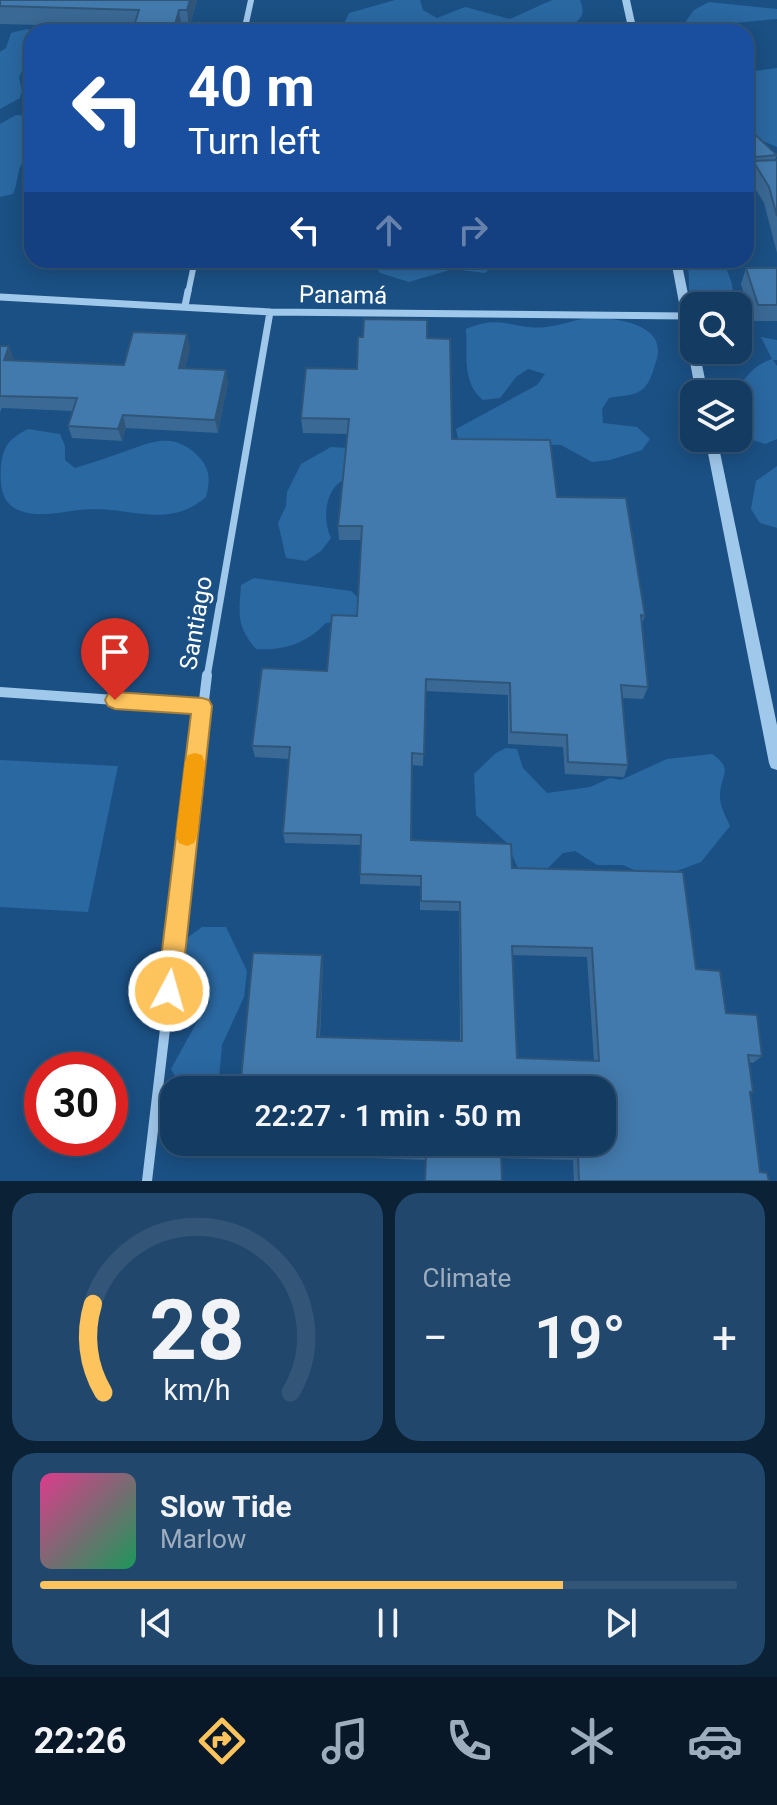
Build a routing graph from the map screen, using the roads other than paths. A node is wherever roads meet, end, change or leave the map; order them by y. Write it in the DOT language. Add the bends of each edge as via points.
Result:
graph roads {
  1 [pos="251,0"];
  2 [pos="626,0"];
  3 [pos="246,24"];
  4 [pos="631,24"];
  5 [pos="777,170"];
  6 [pos="754,171"];
  7 [pos="193,268"];
  8 [pos="677,268"];
  9 [pos="682,292"];
  10 [pos="0,297"];
  11 [pos="185,306"];
  12 [pos="270,312"];
  13 [pos="680,316"];
  14 [pos="714,452"];
  15 [pos="0,692"];
  16 [pos="202,706"];
  17 [pos="777,763"];
  18 [pos="147,1181"];
  1 -- 3 [label="street"];
  2 -- 4 [label="street"];
  5 -- 6 [label="street"];
  7 -- 11 [label="street"];
  8 -- 9 [label="street"];
  10 -- 11 [label="street, Panamá"];
  11 -- 12 [label="street, Panamá"];
  12 -- 13 [label="street, Panamá"];
  12 -- 16 [label="street, Santiago"];
  14 -- 17 [label="street"];
  15 -- 16 [label="street"];
  16 -- 18 [label="street, Santiago"];
}
